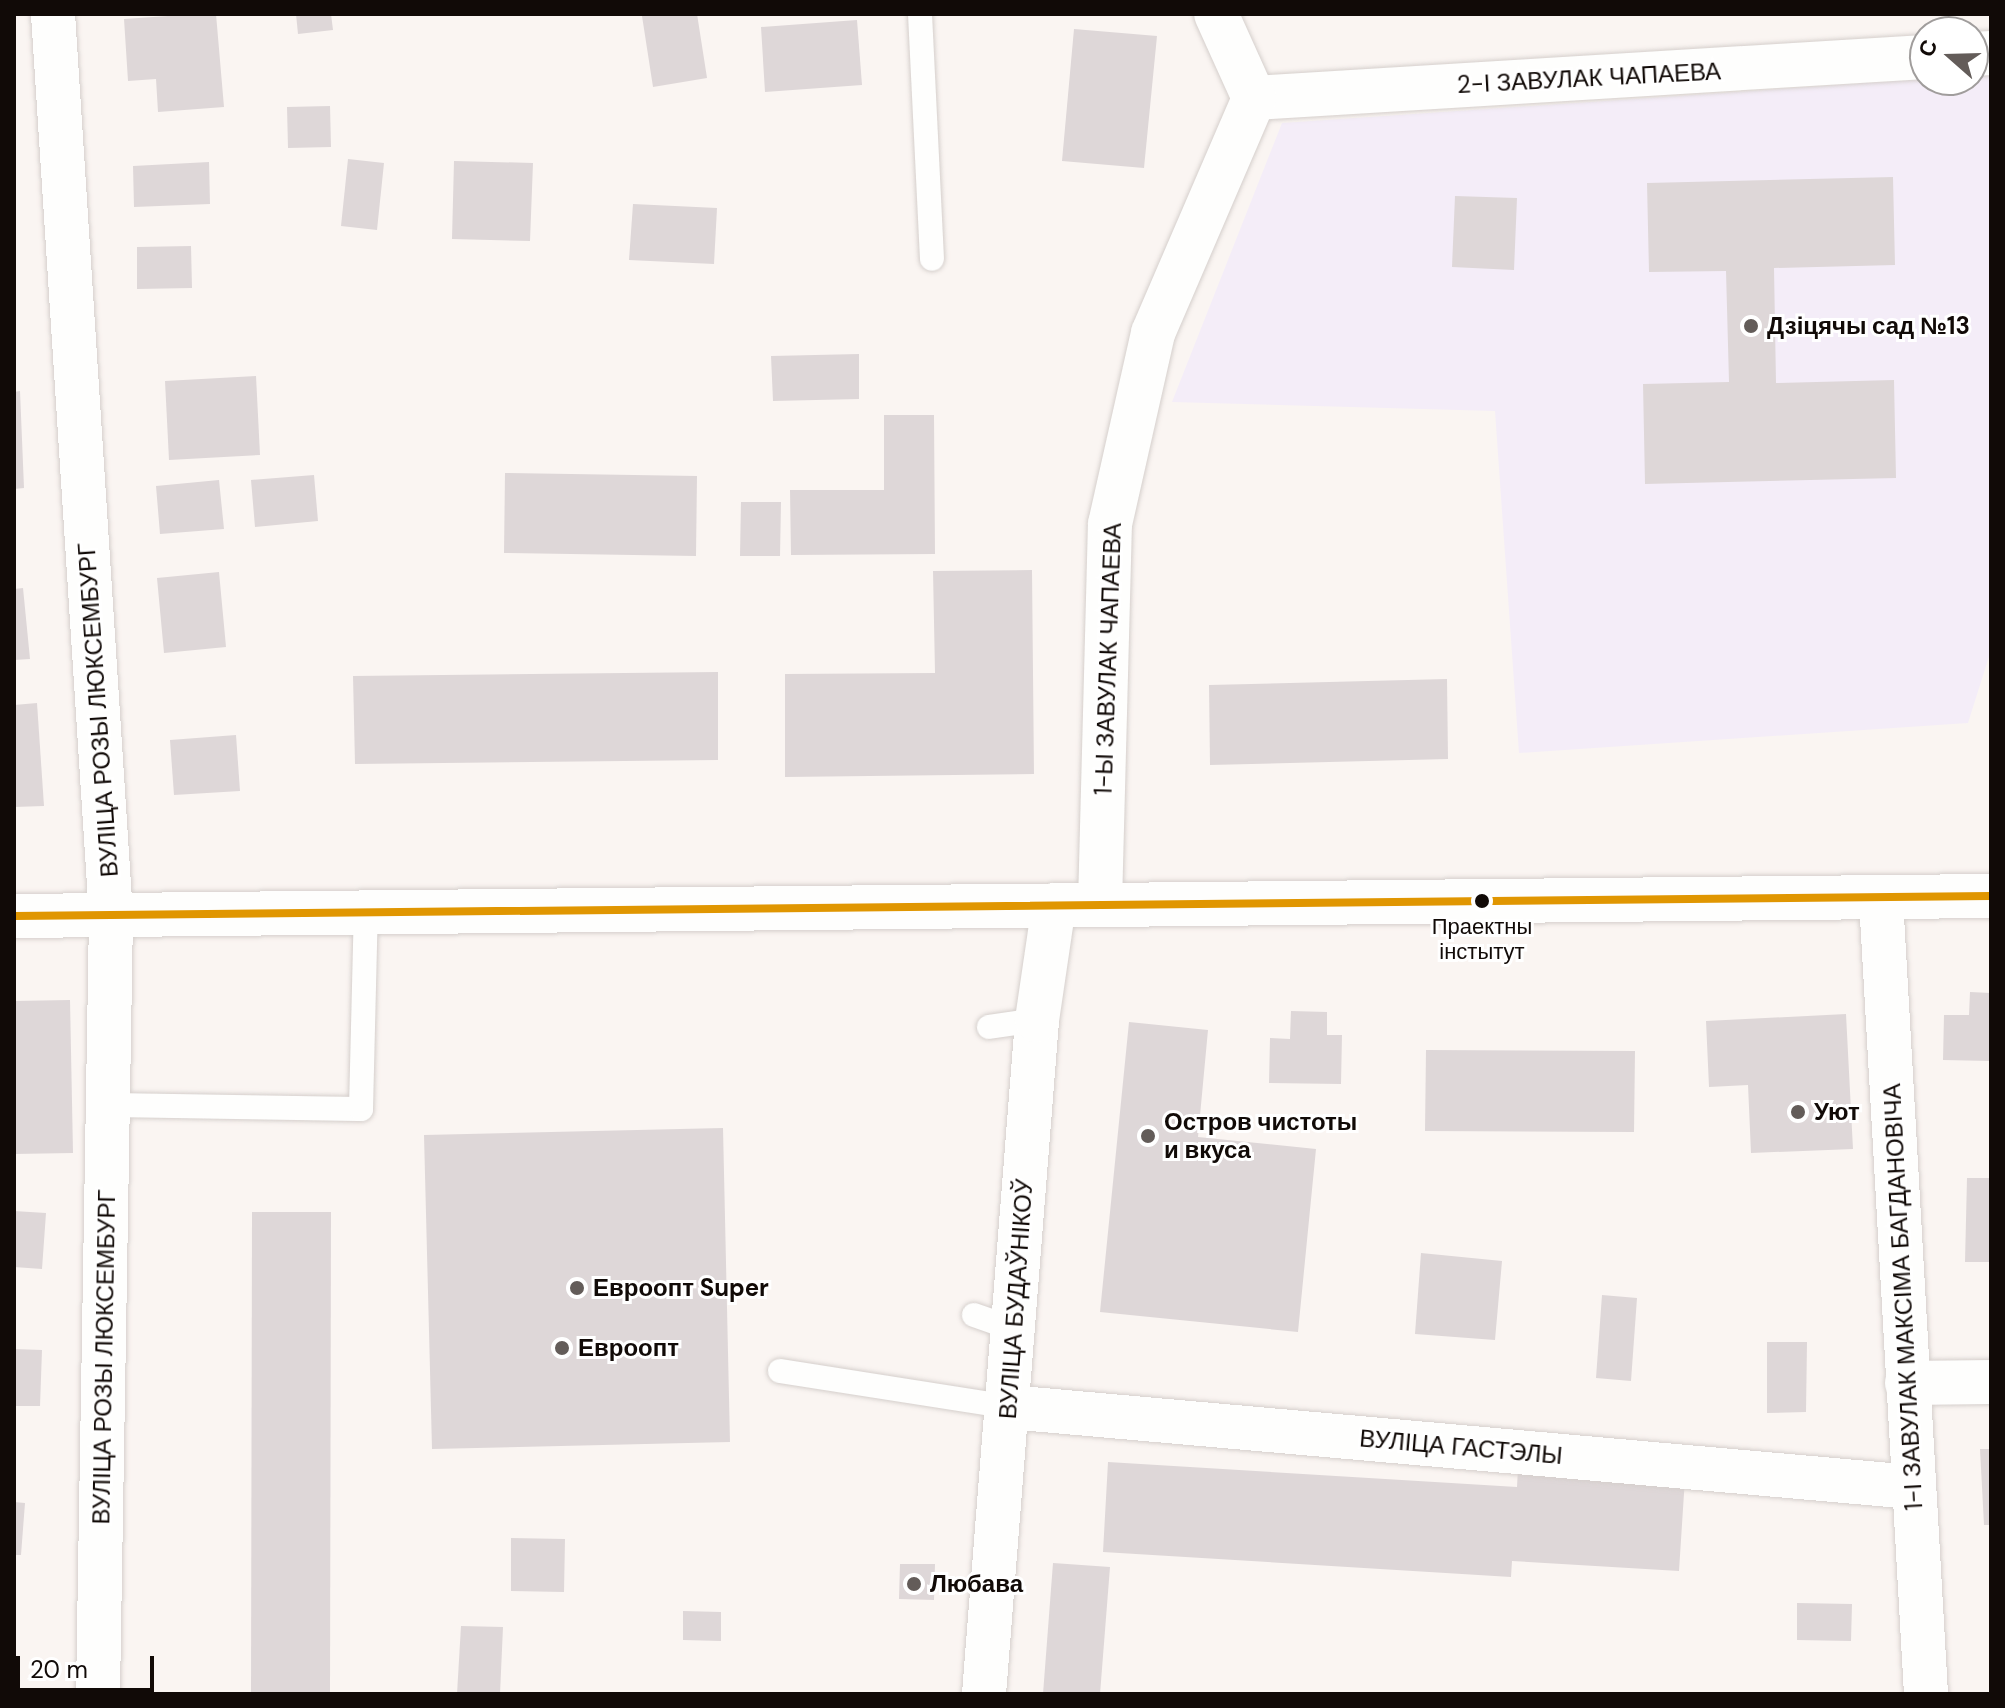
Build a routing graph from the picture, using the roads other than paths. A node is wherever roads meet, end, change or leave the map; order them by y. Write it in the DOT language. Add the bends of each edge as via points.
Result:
graph roads {
  1 [pos="53,14"];
  2 [pos="920,14"];
  3 [pos="1216,14"];
  4 [pos="1909,58"];
  5 [pos="1254,98"];
  6 [pos="932,259"];
  7 [pos="1991,896"];
  8 [pos="1881,899"];
  9 [pos="1100,904"];
  10 [pos="1054,905"];
  11 [pos="366,911"];
  12 [pos="14,916"];
  13 [pos="111,916"];
  14 [pos="1037,1020"];
  15 [pos="989,1027"];
  16 [pos="109,1105"];
  17 [pos="780,1371"];
  18 [pos="1991,1382"];
  19 [pos="1907,1383"];
  20 [pos="1009,1407"];
  21 [pos="1913,1487"];
  22 [pos="98,1694"];
  23 [pos="984,1694"];
  24 [pos="1926,1694"];
  1 -- 13 [label="street, ВУЛІЦА РОЗЫ ЛЮКСЕМБУРГ"];
  2 -- 6 [label="lane"];
  3 -- 5 [label="street"];
  4 -- 5 [label="street, 2-І ЗАВУЛАК ЧАПАЕВА"];
  5 -- 9 [label="street, 1-Ы ЗАВУЛАК ЧАПАЕВА" via="1153,333 1110,524"];
  7 -- 8 [label="street"];
  8 -- 9 [label="street"];
  8 -- 19 [label="street, 1-І ЗАВУЛАК МАКСІМА БАГДАНОВІЧА"];
  9 -- 10 [label="street"];
  10 -- 11 [label="street"];
  10 -- 14 [label="street, ВУЛІЦА БУДАЎНІКОЎ"];
  11 -- 13 [label="street"];
  11 -- 16 [label="lane" via="361,1109"];
  12 -- 13 [label="street"];
  13 -- 16 [label="street, ВУЛІЦА РОЗЫ ЛЮКСЕМБУРГ"];
  14 -- 15 [label="lane"];
  14 -- 20 [label="street, ВУЛІЦА БУДАЎНІКОЎ" via="994,1322"];
  16 -- 22 [label="street, ВУЛІЦА РОЗЫ ЛЮКСЕМБУРГ"];
  17 -- 20 [label="lane"];
  18 -- 19 [label="street"];
  19 -- 21 [label="street, 1-І ЗАВУЛАК МАКСІМА БАГДАНОВІЧА"];
  20 -- 21 [label="street, ВУЛІЦА ГАСТЭЛЫ"];
  20 -- 23 [label="street, ВУЛІЦА БУДАЎНІКОЎ"];
  21 -- 24 [label="street, 1-І ЗАВУЛАК МАКСІМА БАГДАНОВІЧА"];
}
